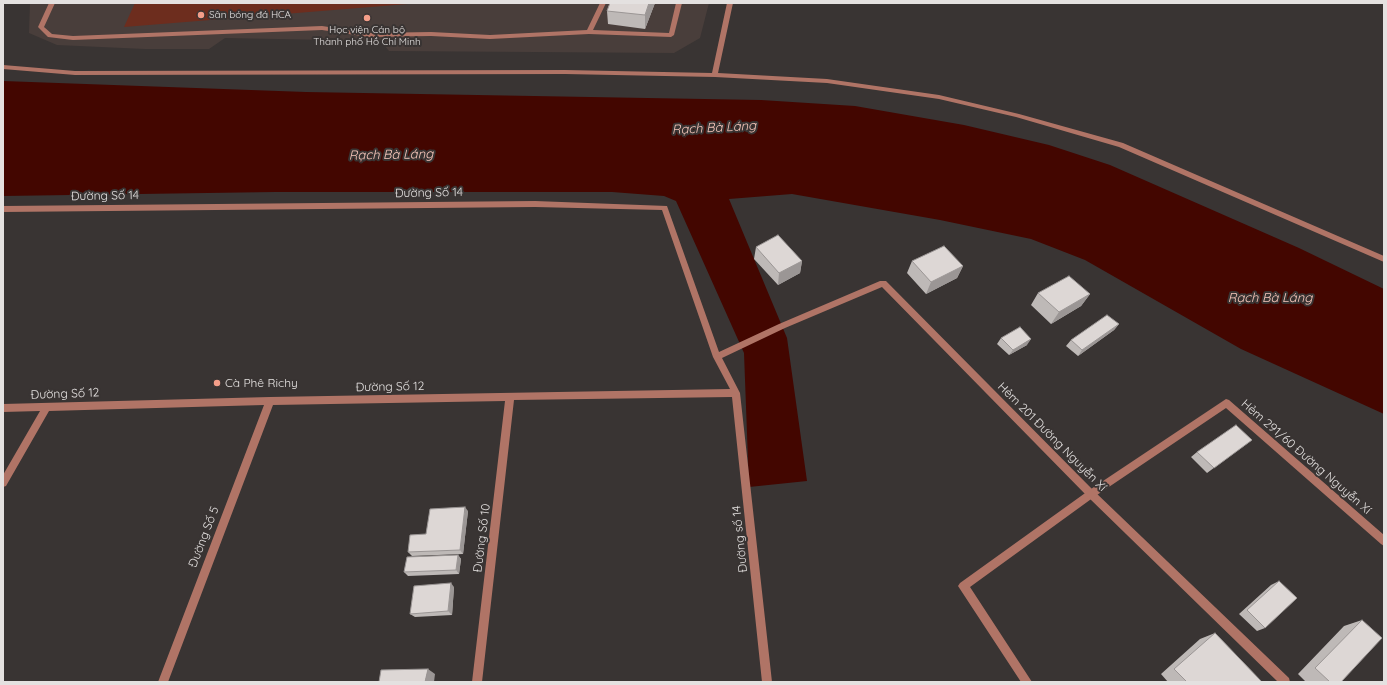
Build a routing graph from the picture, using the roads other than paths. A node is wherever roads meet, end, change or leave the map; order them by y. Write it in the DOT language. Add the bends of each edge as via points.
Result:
graph roads {
  1 [pos="52,3"];
  2 [pos="603,3"];
  3 [pos="678,3"];
  4 [pos="730,3"];
  5 [pos="589,32"];
  6 [pos="3,67"];
  7 [pos="715,74"];
  8 [pos="3,209"];
  9 [pos="1384,259"];
  10 [pos="717,357"];
  11 [pos="736,393"];
  12 [pos="510,397"];
  13 [pos="270,401"];
  14 [pos="47,406"];
  15 [pos="3,408"];
  16 [pos="3,484"];
  17 [pos="1091,494"];
  18 [pos="1384,541"];
  19 [pos="163,682"];
  20 [pos="477,682"];
  21 [pos="767,682"];
  22 [pos="1027,682"];
  23 [pos="1285,682"];
  1 -- 5 [label="street" via="41,27 50,36 72,38 322,28 369,35 431,34 490,37"];
  2 -- 5 [label="street"];
  3 -- 5 [label="street" via="671,35"];
  4 -- 7 [label="street"];
  6 -- 7 [label="street" via="75,73"];
  7 -- 9 [label="street" via="827,81 939,97 1017,115 1121,145"];
  8 -- 10 [label="street, Đường Số 14" via="527,204 665,208"];
  10 -- 11 [label="street"];
  10 -- 17 [label="street, Hẻm 201 Đường Nguyễn Xí" via="883,283"];
  11 -- 12 [label="street, Đường Số 12"];
  11 -- 21 [label="street, Đường số 14"];
  12 -- 13 [label="street, Đường Số 12"];
  12 -- 20 [label="street, Đường Số 10"];
  13 -- 14 [label="street, Đường Số 12"];
  13 -- 19 [label="street, Đường Số 5"];
  14 -- 15 [label="street, Đường Số 12"];
  14 -- 16 [label="street"];
  17 -- 18 [label="street, Hẻm 291/60 Đường Nguyễn Xí" via="1226,403"];
  17 -- 22 [label="street" via="964,586"];
  17 -- 23 [label="street, Hẻm 201 Đường Nguyễn Xí"];
}
